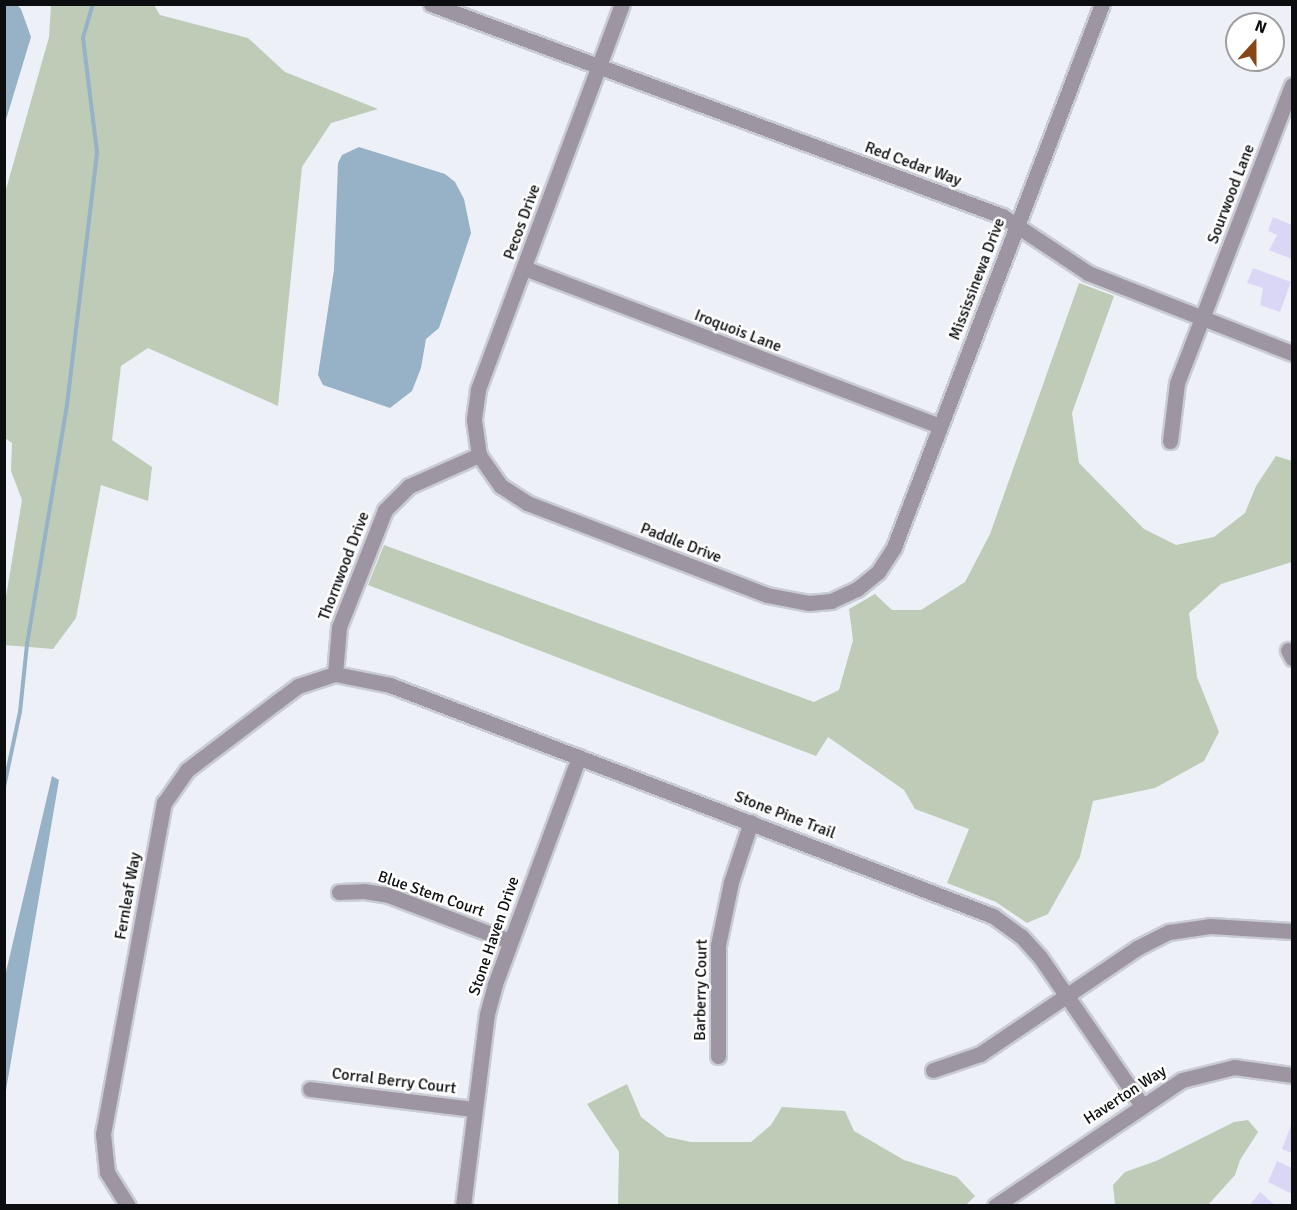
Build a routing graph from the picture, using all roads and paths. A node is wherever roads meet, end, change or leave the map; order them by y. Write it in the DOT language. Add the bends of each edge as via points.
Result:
graph roads {
  1 [pos="431,4"];
  2 [pos="622,4"];
  3 [pos="1102,4"];
  4 [pos="599,67"];
  5 [pos="1293,85"];
  6 [pos="1018,223"];
  7 [pos="524,268"];
  8 [pos="1202,316"];
  9 [pos="1293,353"];
  10 [pos="940,426"];
  11 [pos="1170,441"];
  12 [pos="480,454"];
  13 [pos="883,565"];
  14 [pos="335,674"];
  15 [pos="579,758"];
  16 [pos="752,822"];
  17 [pos="339,892"];
  18 [pos="1293,931"];
  19 [pos="510,941"];
  20 [pos="1067,996"];
  21 [pos="718,1056"];
  22 [pos="933,1070"];
  23 [pos="1293,1075"];
  24 [pos="310,1089"];
  25 [pos="1141,1104"];
  26 [pos="474,1109"];
  27 [pos="467,1205"];
  28 [pos="997,1205"];
  29 [pos="128,1206"];
  1 -- 4 [label="street, Red Cedar Way"];
  2 -- 4 [label="street, Pecos Drive"];
  3 -- 6 [label="street, Mississinewa Drive"];
  4 -- 6 [label="street, Red Cedar Way"];
  4 -- 7 [label="street, Pecos Drive"];
  5 -- 8 [label="street, Sourwood Lane"];
  6 -- 8 [label="street, Red Cedar Way" via="1088,273"];
  6 -- 10 [label="street, Mississinewa Drive"];
  7 -- 10 [label="street, Iroquois Lane"];
  7 -- 12 [label="street, Pecos Drive" via="475,400 474,429"];
  8 -- 9 [label="street, Red Cedar Way"];
  8 -- 11 [label="street, Sourwood Lane" via="1177,383"];
  10 -- 13 [label="street, Mississinewa Drive" via="894,547"];
  12 -- 13 [label="street, Paddle Drive" via="501,486 527,503 789,602 841,597 867,583"];
  12 -- 14 [label="street, Thornwood Drive" via="421,479 385,510 339,627"];
  14 -- 15 [label="street, Stone Pine Trail" via="390,685"];
  14 -- 29 [label="street, Fernleaf Way" via="298,686 270,707 187,770 165,803 103,1134 107,1172"];
  15 -- 16 [label="street, Stone Pine Trail"];
  15 -- 19 [label="street, Stone Haven Drive"];
  16 -- 20 [label="street, Stone Pine Trail" via="993,916 1029,945"];
  16 -- 21 [label="street, Barberry Court" via="731,882 718,945"];
  17 -- 19 [label="street, Blue Stem Court" via="364,891 388,896"];
  18 -- 20 [label="street" via="1210,926 1169,932 1137,948"];
  19 -- 26 [label="street, Stone Haven Drive" via="487,1014"];
  20 -- 22 [label="street" via="981,1054"];
  20 -- 25 [label="street, Stone Pine Trail"];
  23 -- 25 [label="street, Haverton Way" via="1247,1067 1206,1072 1173,1084"];
  24 -- 26 [label="street, Corral Berry Court"];
  25 -- 28 [label="street, Haverton Way"];
  26 -- 27 [label="street, Stone Haven Drive"];
}
